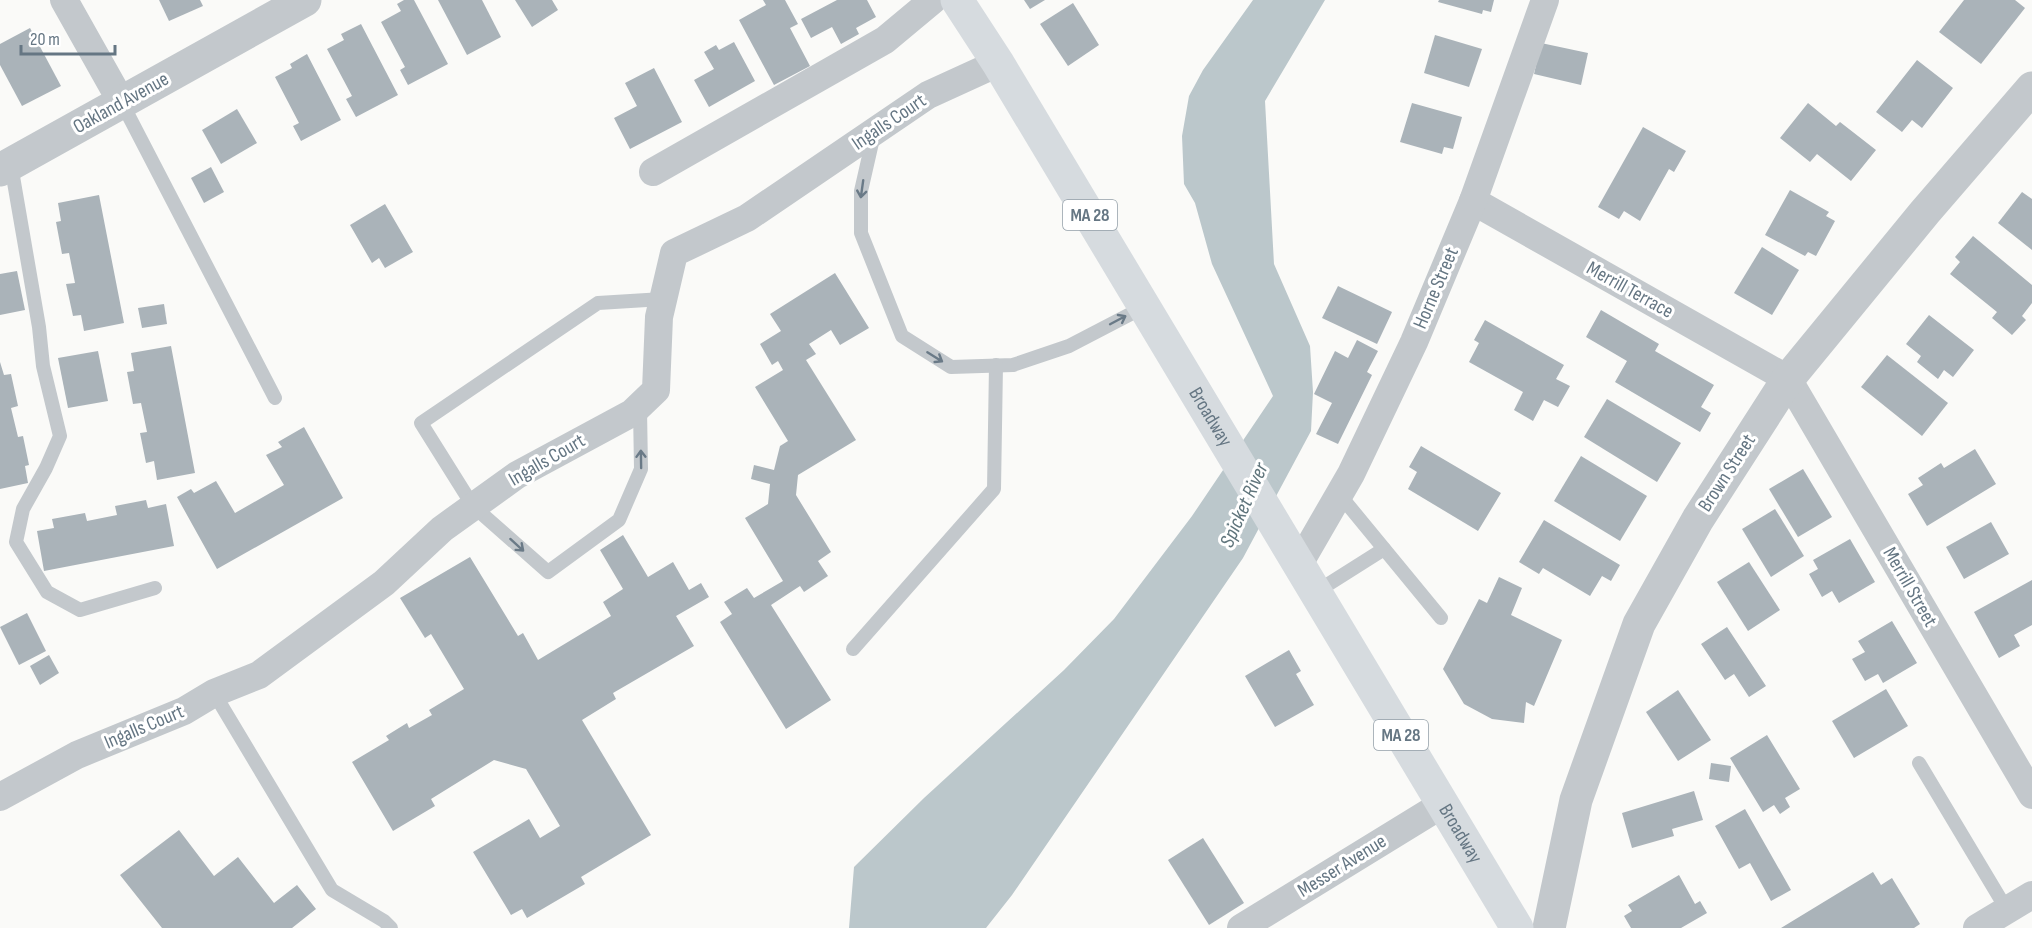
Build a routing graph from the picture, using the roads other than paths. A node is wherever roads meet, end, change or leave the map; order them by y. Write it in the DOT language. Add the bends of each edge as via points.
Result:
graph roads {
  1 [pos="64,0"];
  2 [pos="305,0"];
  3 [pos="933,0"];
  4 [pos="957,0"];
  5 [pos="1545,0"];
  6 [pos="998,63"];
  7 [pos="2032,88"];
  8 [pos="122,103"];
  9 [pos="874,132"];
  10 [pos="5,168"];
  11 [pos="653,172"];
  12 [pos="1473,201"];
  13 [pos="663,299"];
  14 [pos="1144,306"];
  15 [pos="996,365"];
  16 [pos="1788,378"];
  17 [pos="275,398"];
  18 [pos="640,405"];
  19 [pos="1339,494"];
  20 [pos="473,507"];
  21 [pos="1384,549"];
  22 [pos="1301,566"];
  23 [pos="155,588"];
  24 [pos="1441,618"];
  25 [pos="853,649"];
  26 [pos="214,693"];
  27 [pos="1919,763"];
  28 [pos="2032,795"];
  29 [pos="0,797"];
  30 [pos="1443,804"];
  31 [pos="2032,895"];
  32 [pos="2007,910"];
  33 [pos="391,928"];
  34 [pos="1240,928"];
  35 [pos="1517,928"];
  36 [pos="1549,928"];
  37 [pos="1977,928"];
  1 -- 8 [label="street"];
  2 -- 8 [label="street, Oakland Avenue"];
  3 -- 11 [label="street" via="885,40"];
  4 -- 6 [label="main road, Broadway / MA 28"];
  5 -- 12 [label="street, Horne Street"];
  6 -- 9 [label="street, Ingalls Court" via="928,95"];
  6 -- 14 [label="main road, Broadway / MA 28"];
  7 -- 16 [label="street, Brown Street"];
  8 -- 10 [label="street, Oakland Avenue"];
  8 -- 17 [label="lane"];
  9 -- 13 [label="street, Ingalls Court" via="747,218 674,253"];
  9 -- 15 [label="lane, one-way" via="861,191 861,233 902,336 951,368"];
  10 -- 23 [label="lane" via="60,436 22,509 16,542 47,592 80,610"];
  12 -- 16 [label="street, Merrill Terrace"];
  12 -- 19 [label="street, Horne Street" via="1414,342"];
  13 -- 18 [label="street, Ingalls Court" via="656,390"];
  13 -- 20 [label="lane" via="598,303 421,423"];
  15 -- 14 [label="lane, one-way" via="1013,365 1069,346"];
  14 -- 22 [label="main road, Broadway / MA 28"];
  15 -- 25 [label="lane" via="994,489"];
  16 -- 28 [label="street, Merrill Street"];
  16 -- 36 [label="street, Brown Street" via="1698,519 1639,624 1576,800"];
  18 -- 20 [label="street, Ingalls Court" via="517,475"];
  20 -- 18 [label="lane, one-way" via="548,572 619,520 641,469"];
  19 -- 21 [label="lane"];
  19 -- 22 [label="street, Horne Street"];
  20 -- 26 [label="street, Ingalls Court" via="442,529 384,583 259,675"];
  21 -- 22 [label="lane"];
  21 -- 24 [label="lane"];
  22 -- 30 [label="main road, Broadway / MA 28"];
  26 -- 29 [label="street, Ingalls Court" via="184,711 77,755"];
  26 -- 33 [label="lane" via="332,890"];
  27 -- 32 [label="lane"];
  30 -- 34 [label="street, Messer Avenue"];
  30 -- 35 [label="main road, Broadway / MA 28"];
  31 -- 32 [label="street"];
  32 -- 37 [label="street"];
}
